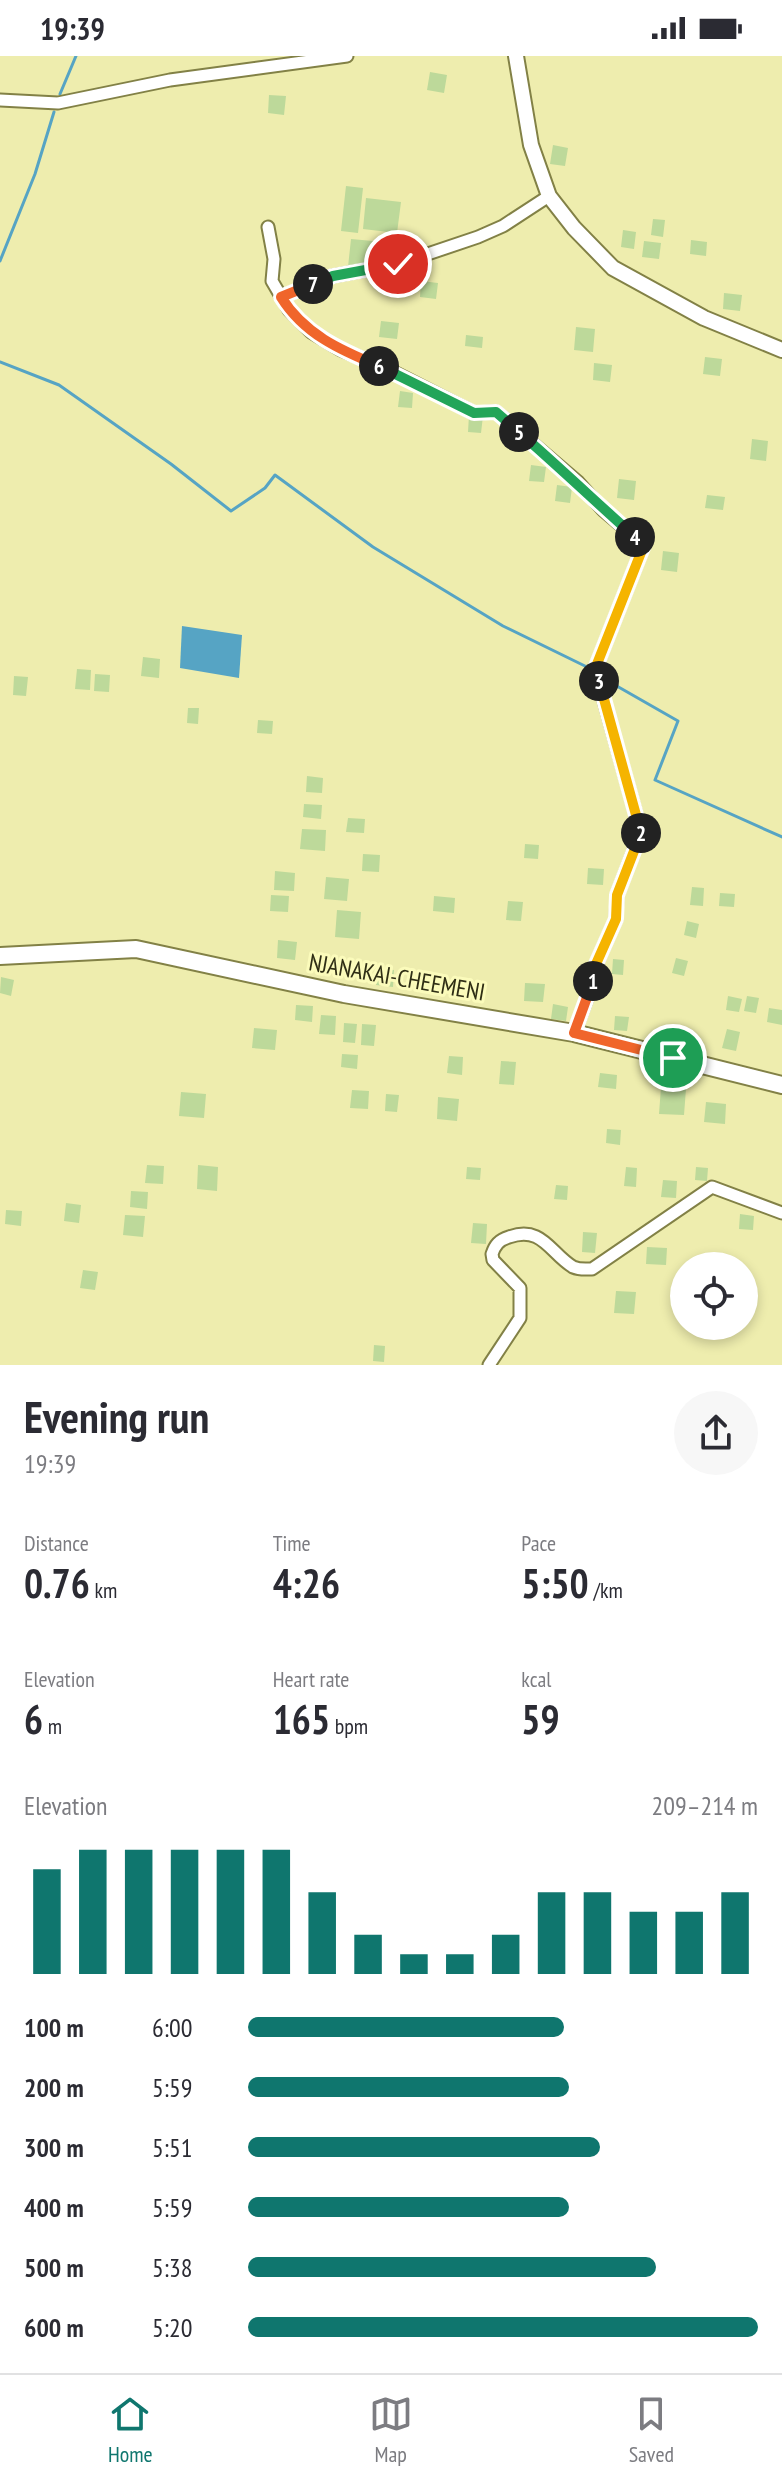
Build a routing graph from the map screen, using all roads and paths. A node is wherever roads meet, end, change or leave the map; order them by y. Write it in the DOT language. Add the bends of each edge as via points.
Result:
graph roads {
  1 [pos="347,56"];
  2 [pos="516,56"];
  3 [pos="0,100"];
  4 [pos="549,196"];
  5 [pos="268,227"];
  6 [pos="281,297"];
  7 [pos="782,350"];
  8 [pos="0,956"];
  9 [pos="574,1033"];
  10 [pos="782,1085"];
  11 [pos="782,1213"];
  12 [pos="489,1365"];
  1 -- 3 [label="street" via="170,80 58,103"];
  2 -- 4 [label="street" via="531,145"];
  4 -- 6 [label="street" via="478,237 398,264 333,276"];
  4 -- 7 [label="street" via="613,268 704,318"];
  5 -- 6 [label="street" via="272,281"];
  6 -- 9 [label="street" via="311,332 341,350 474,413 496,412 644,545 595,669 641,832"];
  8 -- 9 [label="main road, NJANAKAI-CHEEMENI" via="136,949 344,994"];
  9 -- 10 [label="main road, NJANAKAI-CHEEMENI"];
  11 -- 12 [label="street" via="712,1187 592,1269 571,1266 534,1236 501,1240 493,1260 520,1288 520,1318"];
}
